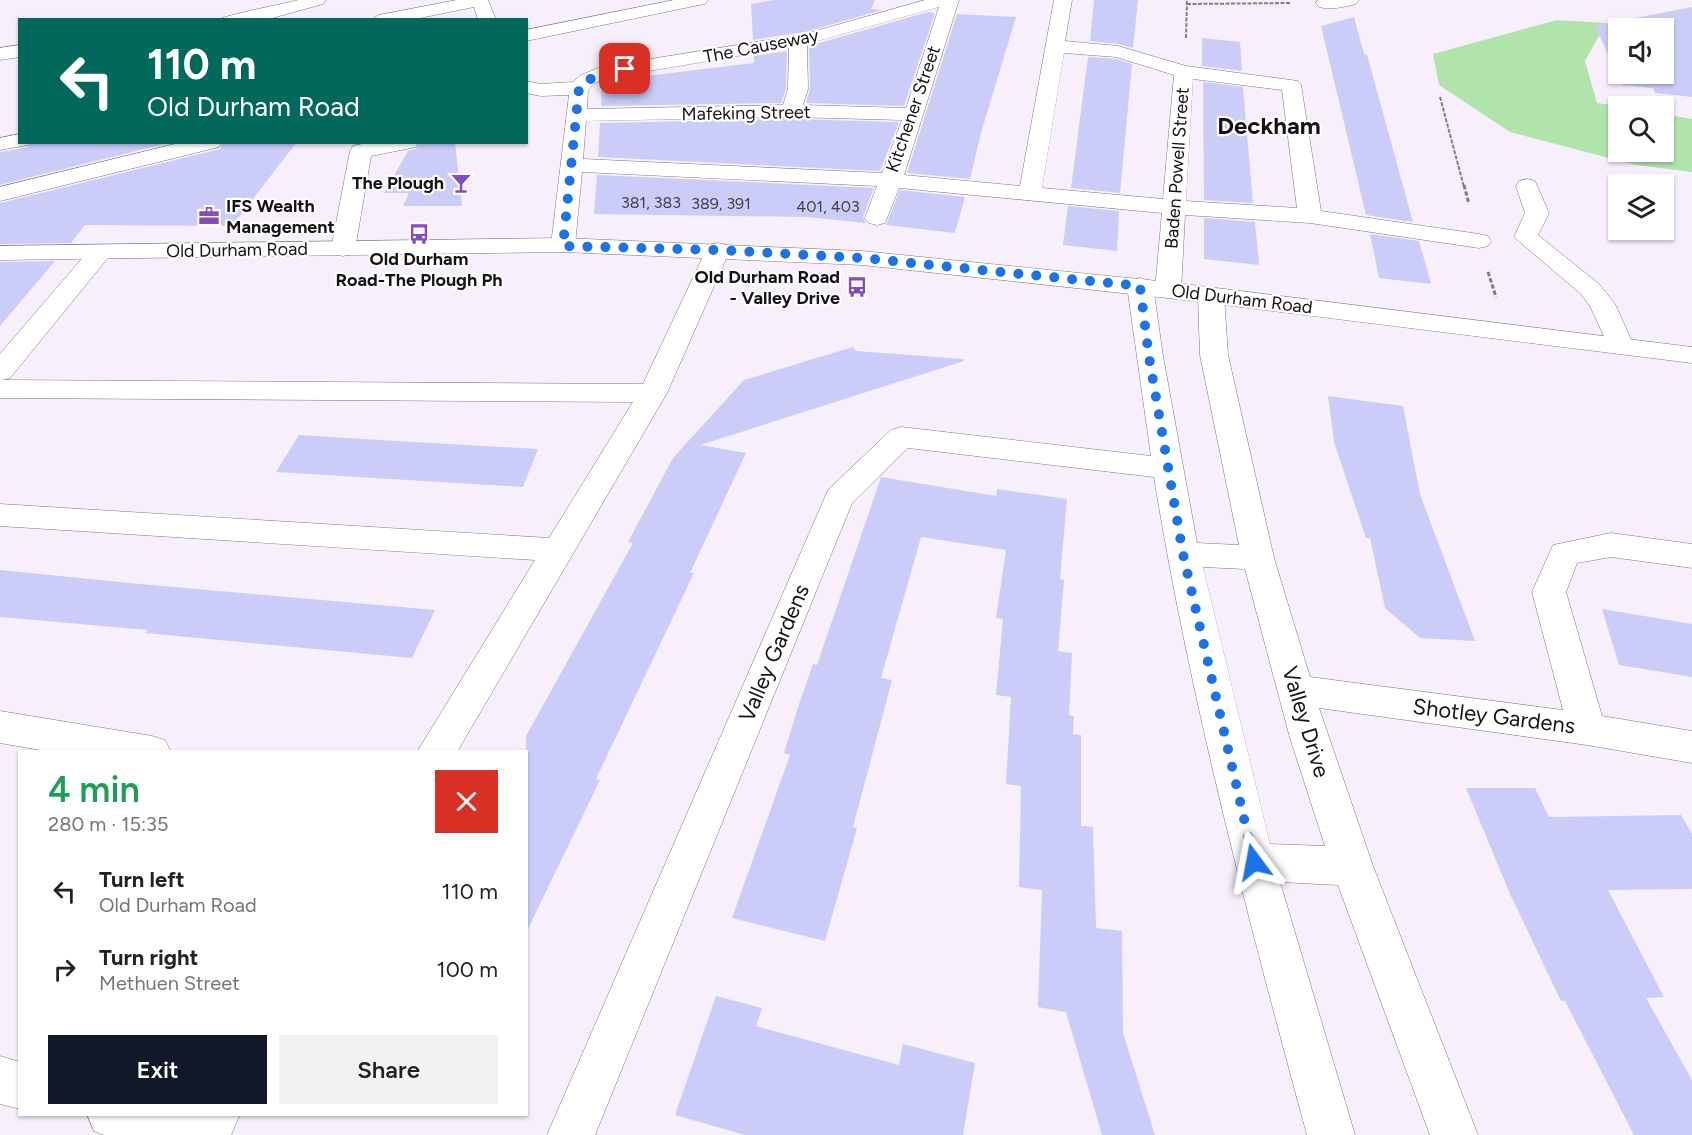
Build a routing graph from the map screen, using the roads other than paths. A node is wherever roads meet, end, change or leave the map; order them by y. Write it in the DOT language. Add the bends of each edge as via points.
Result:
graph roads {
  1 [pos="317,0"];
  2 [pos="699,0"];
  3 [pos="944,0"];
  4 [pos="950,0"];
  5 [pos="1063,0"];
  6 [pos="1350,0"];
  7 [pos="480,1"];
  8 [pos="1325,3"];
  9 [pos="272,16"];
  10 [pos="250,18"];
  11 [pos="390,18"];
  12 [pos="486,18"];
  13 [pos="528,36"];
  14 [pos="798,41"];
  15 [pos="1054,46"];
  16 [pos="18,51"];
  17 [pos="0,54"];
  18 [pos="1184,72"];
  19 [pos="528,87"];
  20 [pos="579,88"];
  21 [pos="791,111"];
  22 [pos="914,114"];
  23 [pos="578,115"];
  24 [pos="18,140"];
  25 [pos="0,144"];
  26 [pos="203,144"];
  27 [pos="399,144"];
  28 [pos="572,165"];
  29 [pos="889,180"];
  30 [pos="1527,186"];
  31 [pos="0,194"];
  32 [pos="1030,194"];
  33 [pos="1173,207"];
  34 [pos="1310,216"];
  35 [pos="877,218"];
  36 [pos="1479,241"];
  37 [pos="563,246"];
  38 [pos="343,249"];
  39 [pos="718,250"];
  40 [pos="0,253"];
  41 [pos="100,253"];
  42 [pos="1154,288"];
  43 [pos="1211,296"];
  44 [pos="1621,346"];
  45 [pos="1692,355"];
  46 [pos="0,372"];
  47 [pos="0,389"];
  48 [pos="653,393"];
  49 [pos="1167,468"];
  50 [pos="0,515"];
  51 [pos="558,550"];
  52 [pos="1183,554"];
  53 [pos="1692,556"];
  54 [pos="1258,558"];
  55 [pos="1296,690"];
  56 [pos="0,727"];
  57 [pos="1587,729"];
  58 [pos="1692,747"];
  59 [pos="140,750"];
  60 [pos="437,750"];
  61 [pos="1254,862"];
  62 [pos="1352,866"];
  63 [pos="0,1080"];
  64 [pos="18,1085"];
  65 [pos="117,1116"];
  66 [pos="215,1116"];
  67 [pos="176,1135"];
  68 [pos="204,1135"];
  69 [pos="571,1135"];
  70 [pos="1331,1135"];
  71 [pos="1454,1135"];
  1 -- 9 [label="street"];
  2 -- 13 [label="street"];
  3 -- 14 [label="street, The Causeway"];
  4 -- 22 [label="street, Kitchener Street"];
  5 -- 15 [label="street"];
  6 -- 8 [label="street"];
  7 -- 11 [label="street"];
  7 -- 12 [label="street"];
  9 -- 10 [label="street"];
  14 -- 20 [label="street, The Causeway" via="600,73"];
  14 -- 21 [label="street" via="798,89"];
  15 -- 18 [label="street, Baden Powell Street" via="1118,52"];
  15 -- 32 [label="street"];
  16 -- 17 [label="street"];
  18 -- 33 [label="street, Baden Powell Street"];
  18 -- 34 [label="street" via="1292,85"];
  19 -- 20 [label="street"];
  20 -- 23 [label="street"];
  21 -- 22 [label="street, Mafeking Street"];
  21 -- 23 [label="street, Mafeking Street"];
  22 -- 29 [label="street, Kitchener Street"];
  23 -- 28 [label="street"];
  24 -- 25 [label="street"];
  26 -- 31 [label="street"];
  27 -- 38 [label="street" via="361,152"];
  28 -- 29 [label="street"];
  28 -- 37 [label="street"];
  29 -- 32 [label="street"];
  29 -- 35 [label="street, Kitchener Street"];
  30 -- 44 [label="street" via="1537,213 1526,237 1590,289 1602,304"];
  32 -- 33 [label="street"];
  33 -- 34 [label="street"];
  33 -- 42 [label="street, Baden Powell Street"];
  34 -- 36 [label="street"];
  37 -- 38 [label="street, Old Durham Road"];
  37 -- 39 [label="street, Old Durham Road"];
  38 -- 41 [label="street, Old Durham Road"];
  39 -- 42 [label="street, Old Durham Road" via="862,258"];
  39 -- 48 [label="street"];
  40 -- 41 [label="street, Old Durham Road"];
  41 -- 46 [label="street"];
  42 -- 43 [label="street, Old Durham Road"];
  42 -- 49 [label="street"];
  43 -- 44 [label="street, Old Durham Road"];
  43 -- 54 [label="street, Valley Drive" via="1214,355"];
  44 -- 45 [label="street, Old Durham Road"];
  47 -- 48 [label="street"];
  48 -- 51 [label="street"];
  49 -- 52 [label="street"];
  49 -- 69 [label="street, Valley Gardens" via="901,436 839,498"];
  50 -- 51 [label="street"];
  51 -- 60 [label="street"];
  52 -- 54 [label="street"];
  52 -- 61 [label="street"];
  53 -- 57 [label="street" via="1611,544 1565,553 1550,592"];
  54 -- 55 [label="street, Valley Drive"];
  55 -- 57 [label="street, Shotley Gardens"];
  55 -- 62 [label="street, Valley Drive"];
  56 -- 59 [label="street"];
  57 -- 58 [label="street, Shotley Gardens"];
  61 -- 62 [label="street"];
  61 -- 70 [label="street"];
  62 -- 71 [label="street, Valley Drive"];
  63 -- 64 [label="street"];
  65 -- 67 [label="street"];
  66 -- 68 [label="street"];
}
